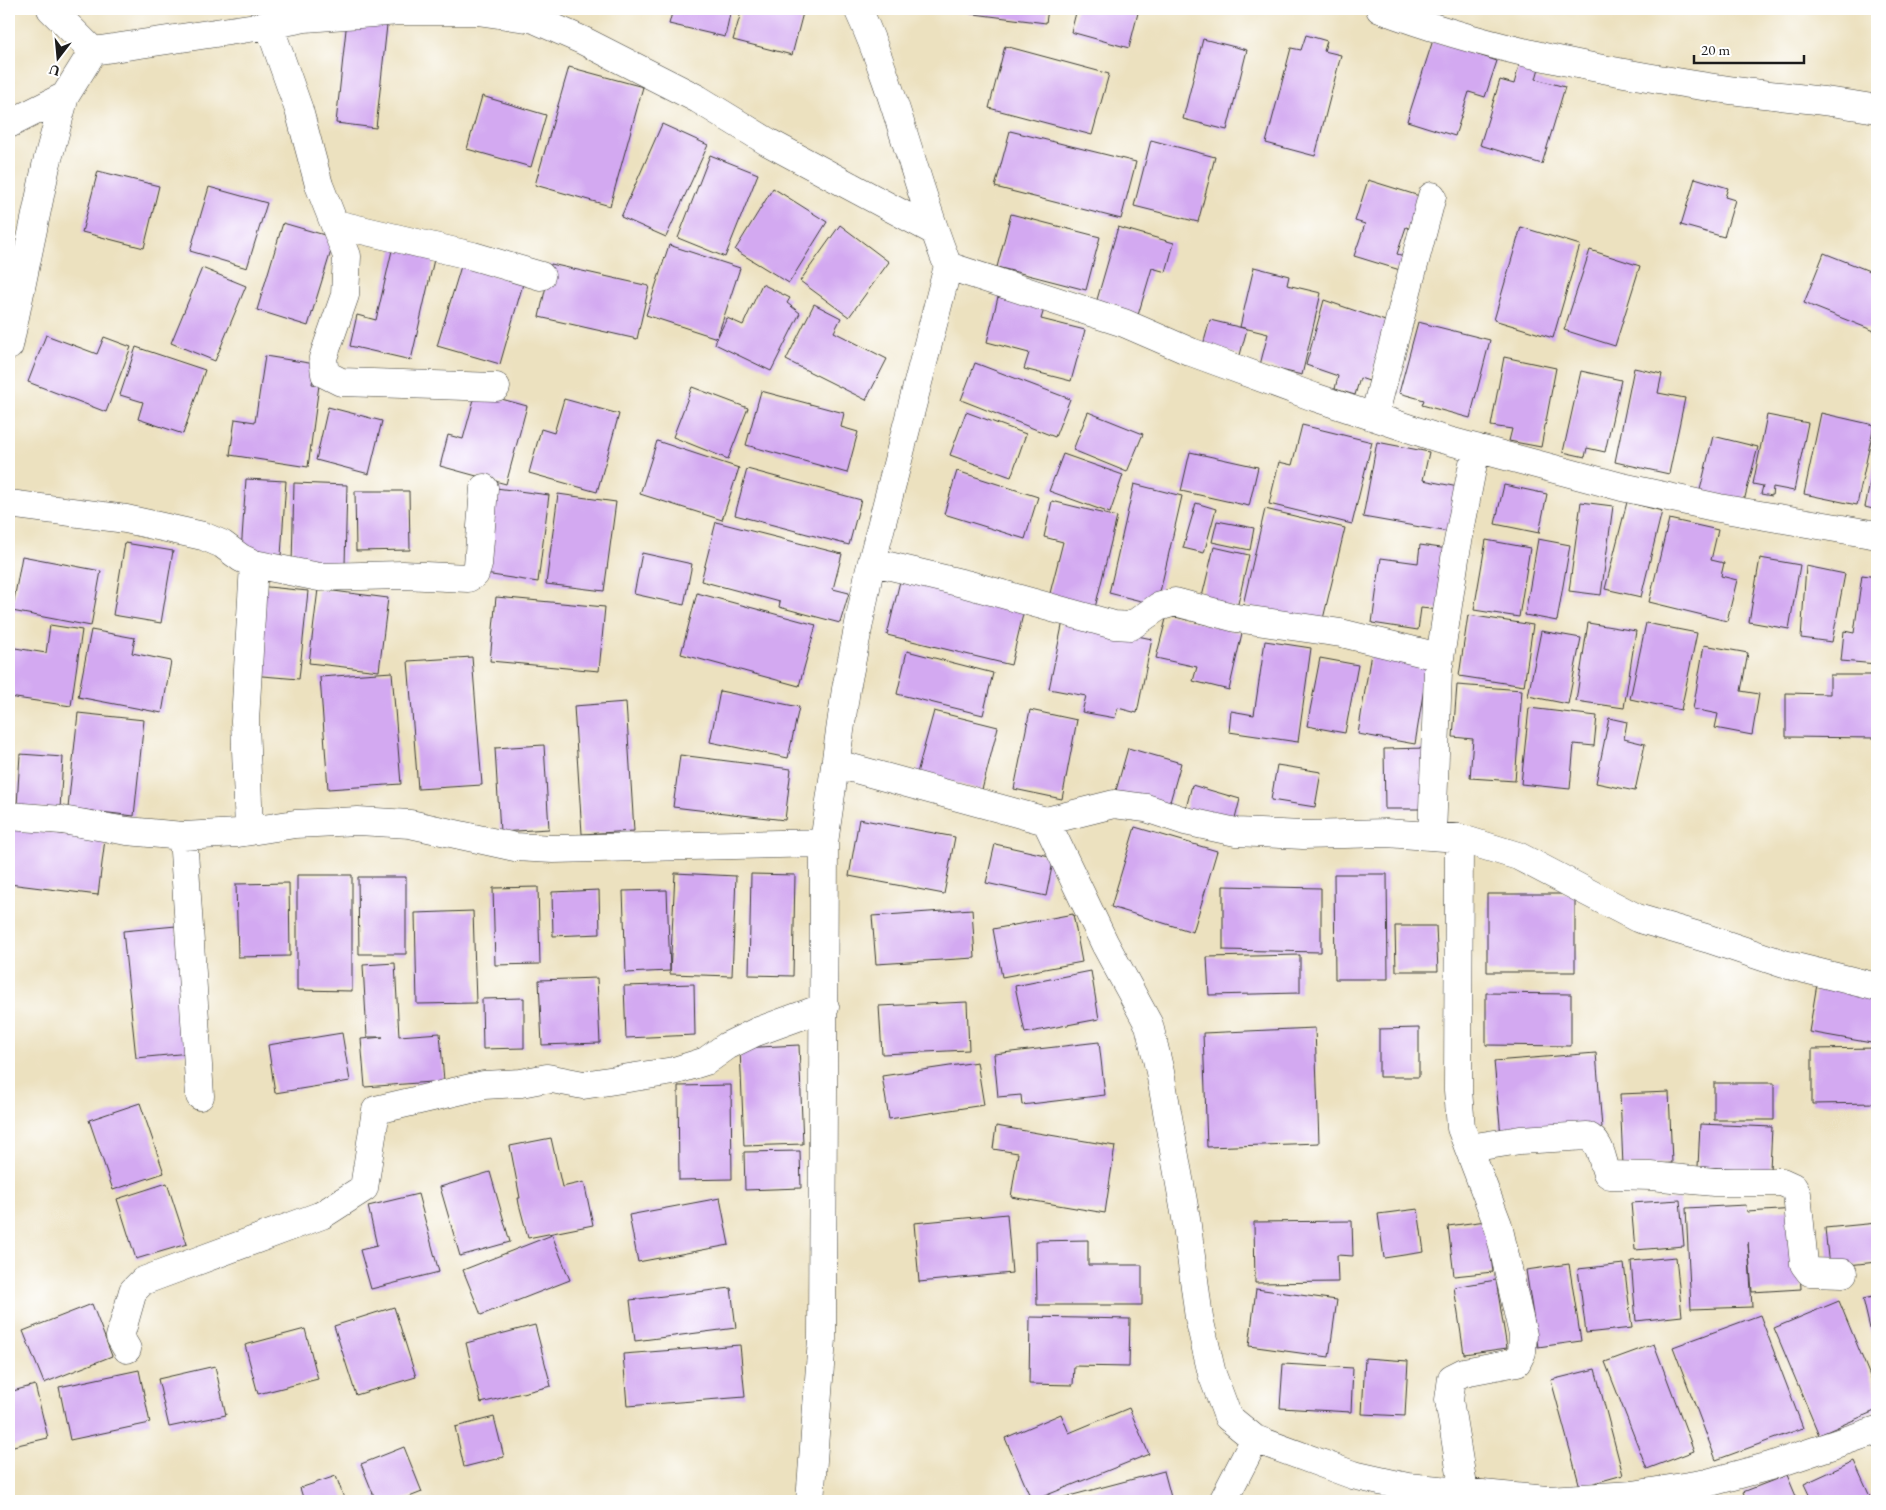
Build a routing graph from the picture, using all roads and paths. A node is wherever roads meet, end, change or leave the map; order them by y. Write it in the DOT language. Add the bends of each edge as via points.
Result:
graph roads {
  1 [pos="51,9"];
  2 [pos="858,9"];
  3 [pos="1380,9"];
  4 [pos="269,25"];
  5 [pos="93,50"];
  6 [pos="65,96"];
  7 [pos="1877,109"];
  8 [pos="9,124"];
  9 [pos="1432,196"];
  10 [pos="336,224"];
  11 [pos="934,231"];
  12 [pos="948,266"];
  13 [pos="541,276"];
  14 [pos="9,346"];
  15 [pos="496,387"];
  16 [pos="1374,417"];
  17 [pos="1476,448"];
  18 [pos="484,488"];
  19 [pos="9,504"];
  20 [pos="1877,535"];
  21 [pos="872,562"];
  22 [pos="254,564"];
  23 [pos="1440,657"];
  24 [pos="837,764"];
  25 [pos="9,816"];
  26 [pos="1046,820"];
  27 [pos="249,831"];
  28 [pos="183,836"];
  29 [pos="1432,836"];
  30 [pos="1459,838"];
  31 [pos="824,843"];
  32 [pos="1877,987"];
  33 [pos="825,1007"];
  34 [pos="200,1096"];
  35 [pos="1469,1148"];
  36 [pos="1843,1273"];
  37 [pos="127,1349"];
  38 [pos="1877,1430"];
  39 [pos="1255,1439"];
  40 [pos="1464,1492"];
  41 [pos="810,1501"];
  42 [pos="1223,1501"];
  1 -- 5 [label="street"];
  2 -- 11 [label="street" via="877,50"];
  3 -- 7 [label="street" via="1562,61 1716,88"];
  4 -- 5 [label="street"];
  4 -- 10 [label="street" via="299,110 319,185"];
  4 -- 11 [label="street" via="305,18 400,11 478,12 534,19 698,99 768,142"];
  5 -- 6 [label="street"];
  6 -- 8 [label="street"];
  6 -- 14 [label="street" via="46,166"];
  9 -- 16 [label="street"];
  10 -- 13 [label="street" via="474,256"];
  10 -- 15 [label="street" via="347,256 345,295 323,358 325,374 340,382"];
  11 -- 12 [label="street"];
  12 -- 16 [label="street" via="1124,323 1190,352"];
  12 -- 21 [label="street"];
  16 -- 17 [label="street"];
  17 -- 20 [label="street" via="1719,508"];
  17 -- 23 [label="street"];
  18 -- 22 [label="street" via="478,565 475,574 468,578 319,577"];
  19 -- 22 [label="street" via="126,519 203,536"];
  21 -- 23 [label="street" via="1114,625 1131,626 1158,607 1175,602 1236,618 1341,634"];
  21 -- 24 [label="street" via="846,689"];
  22 -- 27 [label="street" via="246,721"];
  23 -- 29 [label="street"];
  24 -- 26 [label="street"];
  24 -- 31 [label="street"];
  25 -- 28 [label="street"];
  26 -- 29 [label="street" via="1114,804 1146,808 1185,821 1236,832"];
  26 -- 39 [label="street" via="1105,944 1149,1025 1184,1208 1198,1318 1212,1374 1228,1417"];
  27 -- 28 [label="street"];
  27 -- 31 [label="street" via="358,820 410,824 507,846 554,849"];
  28 -- 34 [label="street"];
  29 -- 30 [label="street"];
  30 -- 32 [label="street" via="1518,856 1637,918 1784,964"];
  30 -- 35 [label="street" via="1458,1090 1460,1128"];
  31 -- 33 [label="street"];
  33 -- 37 [label="street" via="756,1032 706,1061 674,1071 583,1085 547,1078 484,1085 376,1110 364,1188 322,1215 144,1280 133,1291 120,1337"];
  33 -- 41 [label="street" via="822,1339"];
  35 -- 36 [label="street" via="1520,1140 1587,1136 1599,1145 1606,1174 1610,1175 1714,1182 1782,1182 1793,1187 1797,1194 1804,1264 1810,1272"];
  35 -- 40 [label="street" via="1498,1225 1523,1335 1522,1352 1517,1362 1464,1372 1452,1378 1450,1400"];
  38 -- 40 [label="street" via="1770,1466 1707,1483 1633,1495 1547,1500"];
  39 -- 40 [label="street" via="1353,1475 1407,1487"];
  39 -- 42 [label="street"];
}
